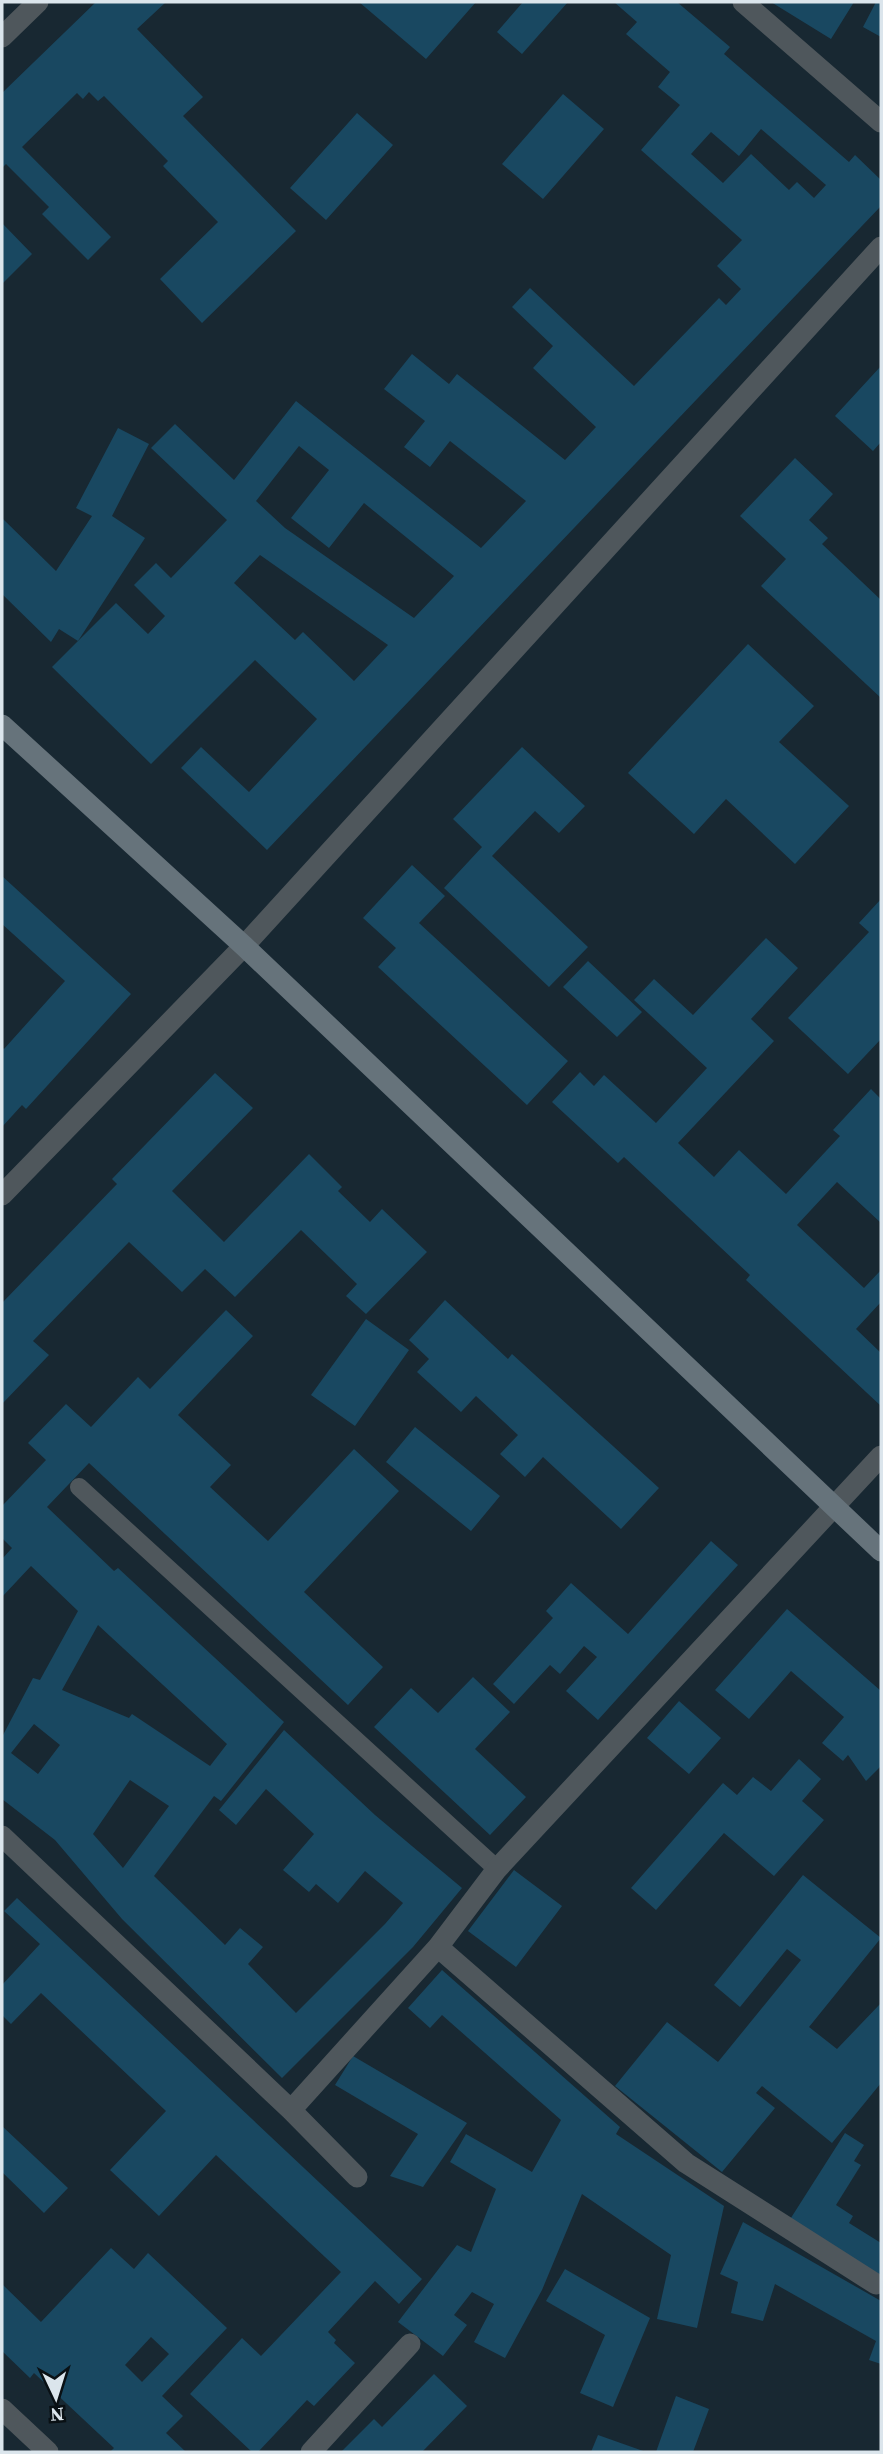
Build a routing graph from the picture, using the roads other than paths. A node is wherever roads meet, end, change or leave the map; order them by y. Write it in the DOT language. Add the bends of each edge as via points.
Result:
graph roads {
  1 [pos="38,2"];
  2 [pos="743,2"];
  3 [pos="2,37"];
  4 [pos="881,122"];
  5 [pos="881,247"];
  6 [pos="2,725"];
  7 [pos="244,946"];
  8 [pos="2,1195"];
  9 [pos="881,1456"];
  10 [pos="79,1487"];
  11 [pos="833,1508"];
  12 [pos="881,1551"];
  13 [pos="2,1836"];
  14 [pos="497,1869"];
  15 [pos="438,1947"];
  16 [pos="291,2110"];
  17 [pos="356,2177"];
  18 [pos="876,2284"];
  19 [pos="410,2344"];
  20 [pos="2,2409"];
  21 [pos="48,2452"];
  22 [pos="311,2452"];
  1 -- 3 [label="street"];
  2 -- 4 [label="street"];
  5 -- 7 [label="street"];
  6 -- 7 [label="main road"];
  7 -- 8 [label="street"];
  7 -- 11 [label="main road"];
  9 -- 11 [label="street"];
  10 -- 14 [label="lane"];
  11 -- 12 [label="main road"];
  11 -- 14 [label="street"];
  13 -- 16 [label="street"];
  14 -- 15 [label="street"];
  15 -- 16 [label="street"];
  15 -- 18 [label="street" via="686,2163"];
  16 -- 17 [label="street"];
  19 -- 22 [label="street"];
  20 -- 21 [label="street"];
}
